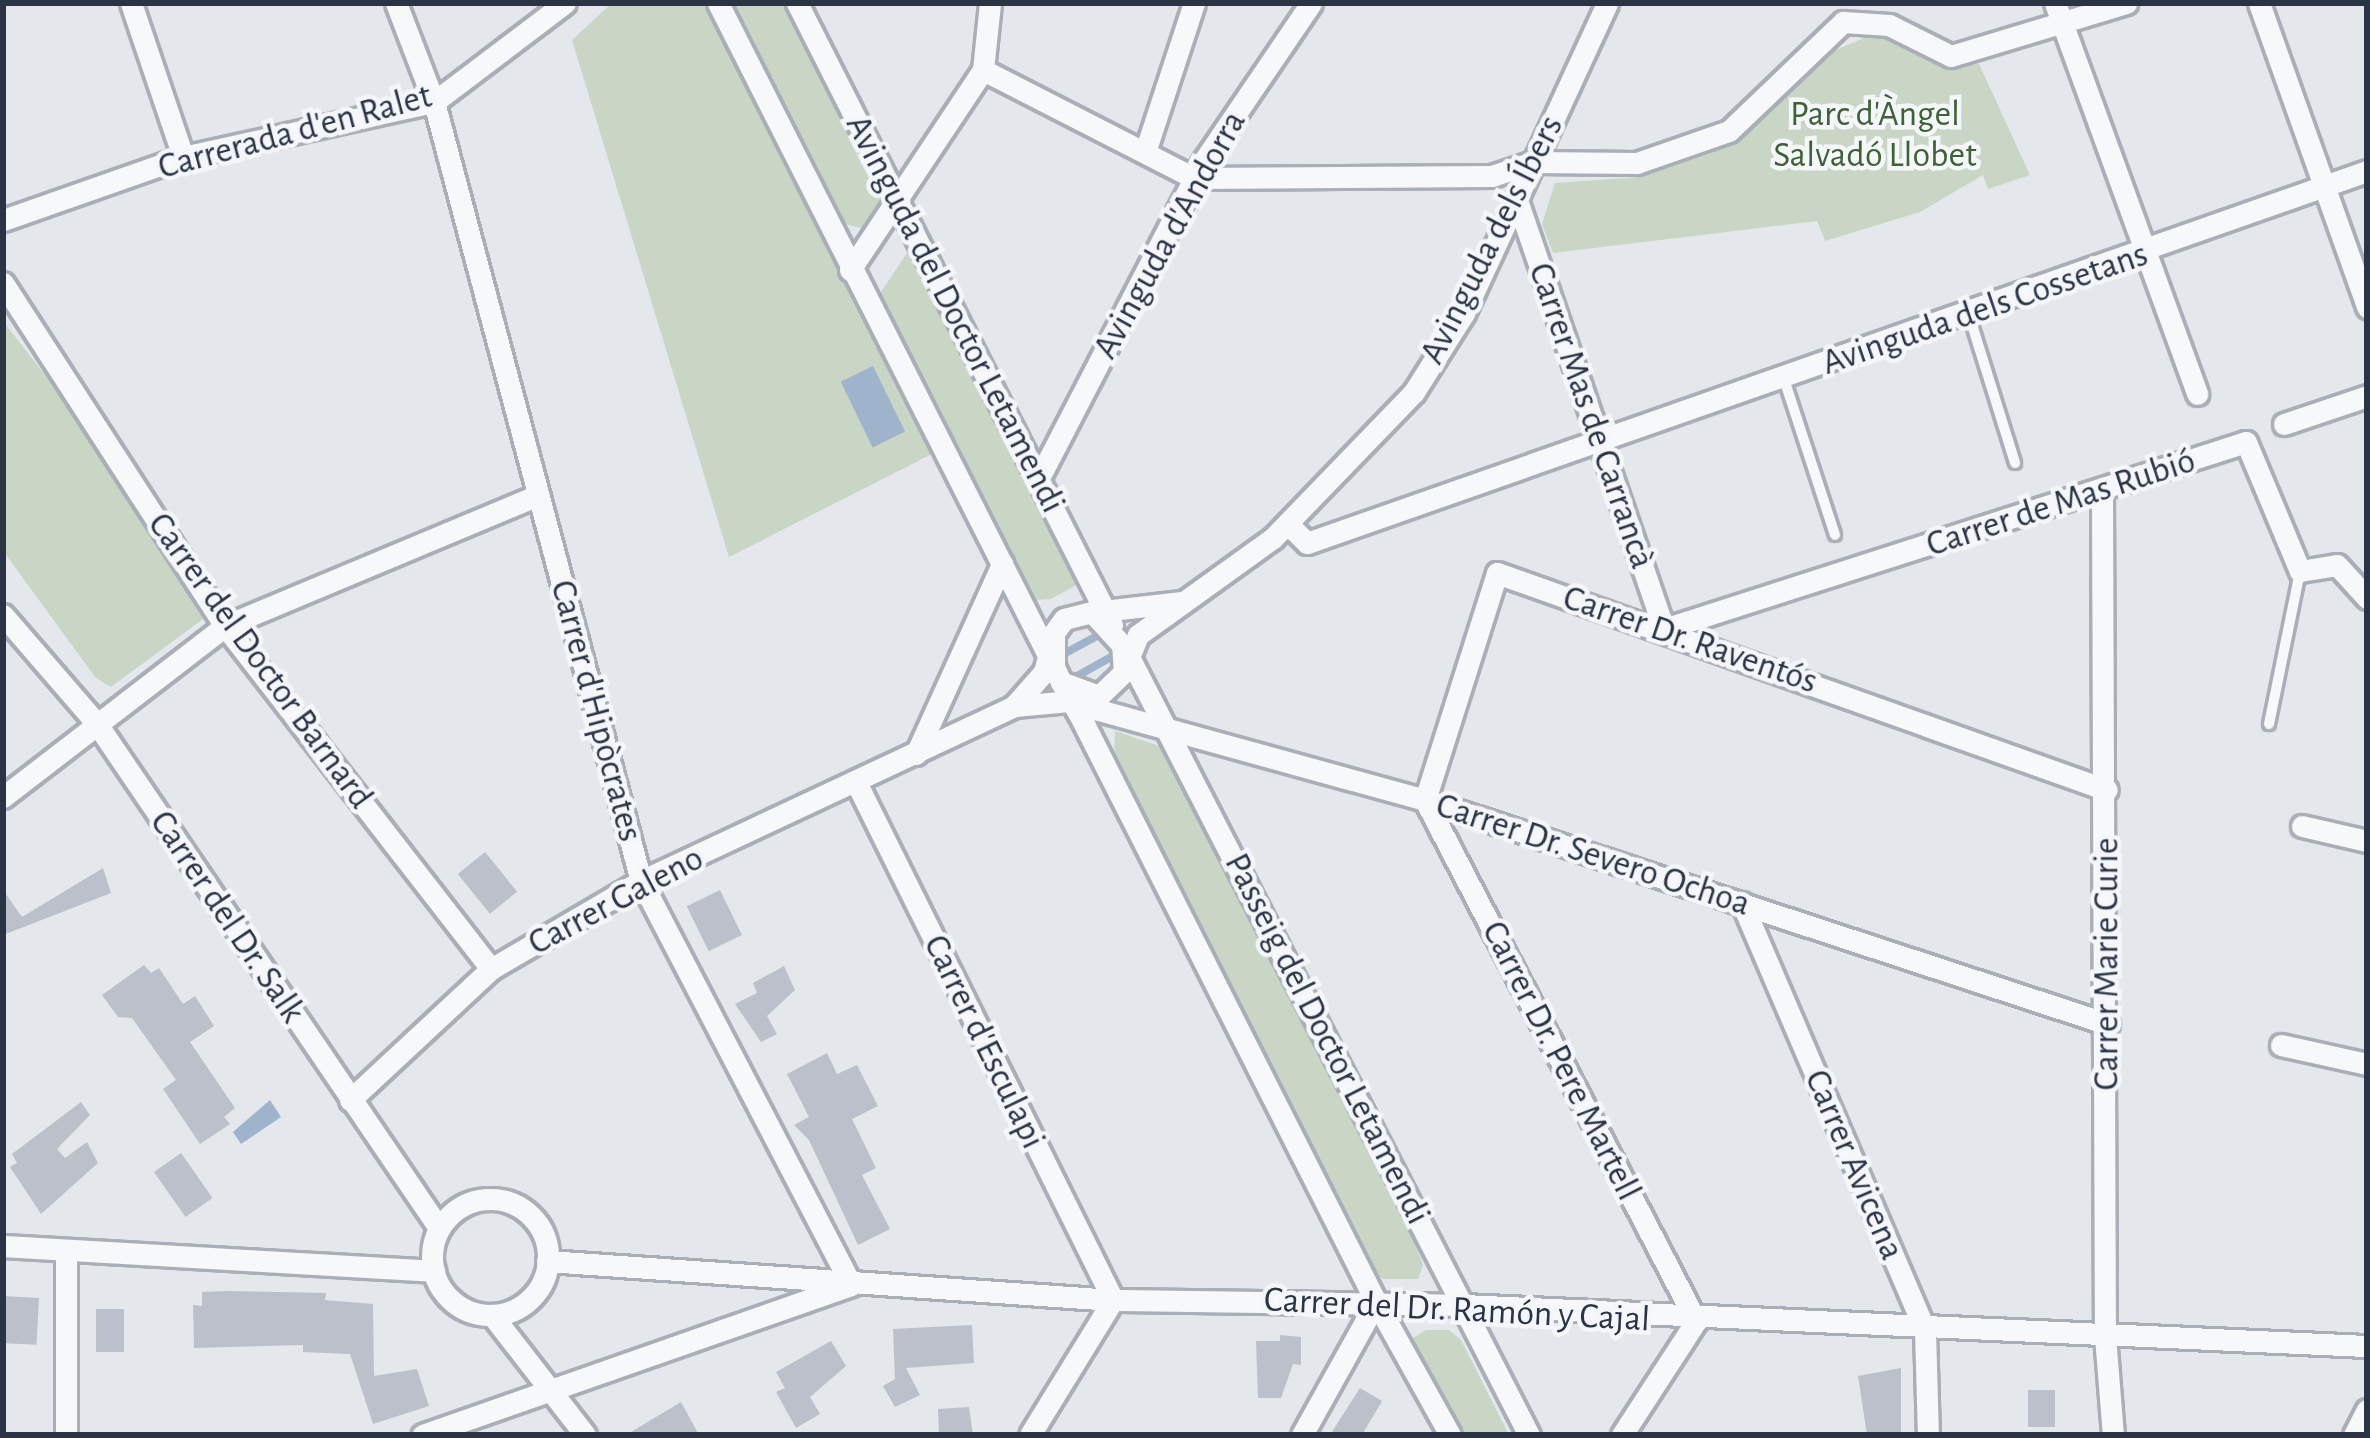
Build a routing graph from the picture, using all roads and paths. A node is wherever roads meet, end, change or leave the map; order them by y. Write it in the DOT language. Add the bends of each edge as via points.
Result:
graph roads {
  1 [pos="131,3"];
  2 [pos="397,3"];
  3 [pos="565,3"];
  4 [pos="718,3"];
  5 [pos="797,3"];
  6 [pos="990,3"];
  7 [pos="1193,3"];
  8 [pos="1311,3"];
  9 [pos="1607,3"];
  10 [pos="2126,3"];
  11 [pos="2259,3"];
  12 [pos="2059,14"];
  13 [pos="983,70"];
  14 [pos="434,102"];
  15 [pos="1145,152"];
  16 [pos="183,157"];
  17 [pos="1533,162"];
  18 [pos="2367,171"];
  19 [pos="1194,178"];
  20 [pos="2324,188"];
  21 [pos="1518,203"];
  22 [pos="897,209"];
  23 [pos="3,220"];
  24 [pos="2142,255"];
  25 [pos="850,270"];
  26 [pos="3,283"];
  27 [pos="2367,307"];
  28 [pos="1969,315"];
  29 [pos="1784,379"];
  30 [pos="2197,394"];
  31 [pos="2367,396"];
  32 [pos="2284,424"];
  33 [pos="1600,443"];
  34 [pos="2015,463"];
  35 [pos="1041,475"];
  36 [pos="2102,492"];
  37 [pos="538,495"];
  38 [pos="1288,524"];
  39 [pos="1835,535"];
  40 [pos="1002,564"];
  41 [pos="2300,571"];
  42 [pos="2367,598"];
  43 [pos="1189,601"];
  44 [pos="3,616"];
  45 [pos="225,626"];
  46 [pos="1664,629"];
  47 [pos="1114,637"];
  48 [pos="1057,671"];
  49 [pos="1014,706"];
  50 [pos="97,724"];
  51 [pos="2269,724"];
  52 [pos="1170,731"];
  53 [pos="916,754"];
  54 [pos="856,784"];
  55 [pos="2108,790"];
  56 [pos="3,797"];
  57 [pos="1425,800"];
  58 [pos="2302,826"];
  59 [pos="2367,841"];
  60 [pos="641,881"];
  61 [pos="1742,903"];
  62 [pos="490,968"];
  63 [pos="2108,1024"];
  64 [pos="2281,1045"];
  65 [pos="2367,1064"];
  66 [pos="350,1100"];
  67 [pos="439,1228"];
  68 [pos="3,1246"];
  69 [pos="66,1250"];
  70 [pos="547,1261"];
  71 [pos="434,1271"];
  72 [pos="850,1285"];
  73 [pos="1114,1300"];
  74 [pos="1376,1302"];
  75 [pos="1463,1305"];
  76 [pos="492,1315"];
  77 [pos="1696,1321"];
  78 [pos="1925,1330"];
  79 [pos="2105,1336"];
  80 [pos="2367,1346"];
  81 [pos="556,1393"];
  82 [pos="2367,1410"];
  83 [pos="66,1435"];
  84 [pos="422,1435"];
  85 [pos="586,1435"];
  86 [pos="1030,1435"];
  87 [pos="1302,1435"];
  88 [pos="1450,1435"];
  89 [pos="1529,1435"];
  90 [pos="1622,1435"];
  91 [pos="1928,1435"];
  92 [pos="2113,1435"];
  93 [pos="2354,1435"];
  1 -- 16 [label="street"];
  2 -- 14 [label="street, Carrer d'Hipòcrates"];
  3 -- 14 [label="street, Carrerada d'en Ralet"];
  4 -- 25 [label="street, Passeig del Doctor Letamendi"];
  5 -- 22 [label="street, Avinguda del Doctor Letamendi"];
  6 -- 13 [label="street"];
  7 -- 15 [label="street"];
  8 -- 19 [label="street, Avinguda d'Andorra"];
  9 -- 17 [label="street, Avinguda dels Íbers"];
  10 -- 12 [label="street"];
  11 -- 20 [label="street"];
  12 -- 17 [label="street" via="1951,56 1888,25 1843,22 1729,130 1637,163"];
  12 -- 24 [label="street"];
  13 -- 15 [label="street"];
  13 -- 22 [label="street"];
  14 -- 16 [label="street, Carrerada d'en Ralet"];
  14 -- 37 [label="street, Carrer d'Hipòcrates"];
  15 -- 19 [label="street"];
  16 -- 23 [label="street, Carrerada d'en Ralet"];
  17 -- 19 [label="street" via="1492,176"];
  17 -- 21 [label="street, Avinguda dels Íbers"];
  18 -- 20 [label="street, Avinguda dels Cossetans"];
  19 -- 35 [label="street, Avinguda d'Andorra"];
  20 -- 24 [label="street, Avinguda dels Cossetans"];
  20 -- 27 [label="street"];
  21 -- 33 [label="street, Carrer Mas de Carrancà"];
  21 -- 38 [label="street, Avinguda dels Íbers" via="1414,392"];
  22 -- 25 [label="street"];
  22 -- 35 [label="street, Avinguda del Doctor Letamendi"];
  24 -- 28 [label="street, Avinguda dels Cossetans"];
  24 -- 30 [label="street"];
  25 -- 40 [label="street, Passeig del Doctor Letamendi"];
  26 -- 45 [label="street, Carrer del Doctor Barnard"];
  28 -- 29 [label="street, Avinguda dels Cossetans"];
  28 -- 34 [label="lane"];
  29 -- 33 [label="street, Avinguda dels Cossetans"];
  29 -- 39 [label="lane"];
  31 -- 32 [label="street"];
  33 -- 38 [label="street, Avinguda dels Cossetans" via="1307,543"];
  33 -- 46 [label="street, Carrer Mas de Carrancà"];
  35 -- 47 [label="street, Avinguda del Doctor Letamendi"];
  36 -- 41 [label="street, Carrer de Mas Rubió" via="2246,442"];
  36 -- 46 [label="street, Carrer de Mas Rubió"];
  36 -- 55 [label="street, Carrer Marie Curie"];
  37 -- 45 [label="street"];
  37 -- 60 [label="street, Carrer d'Hipòcrates"];
  38 -- 43 [label="street, Avinguda dels Íbers"];
  40 -- 48 [label="street, Passeig del Doctor Letamendi"];
  40 -- 53 [label="street"];
  41 -- 42 [label="street" via="2337,565"];
  41 -- 51 [label="lane"];
  43 -- 47 [label="street"];
  43 -- 47 [label="street, Avinguda dels Íbers" via="1138,635"];
  44 -- 50 [label="street, Carrer del Dr. Salk"];
  45 -- 50 [label="street"];
  45 -- 62 [label="street, Carrer del Doctor Barnard"];
  46 -- 55 [label="street, Carrer Dr. Raventós"];
  46 -- 57 [label="street, Carrer Dr. Raventós" via="1497,573"];
  47 -- 48 [label="street" via="1064,620"];
  47 -- 48 [label="street, Carrer Galeno" via="1099,696"];
  47 -- 52 [label="street, Passeig del Doctor Letamendi"];
  48 -- 49 [label="street, Carrer Galeno"];
  48 -- 49 [label="street, Carrer Galeno"];
  48 -- 52 [label="street, Carrer Dr. Severo Ochoa"];
  48 -- 74 [label="street, Passeig del Doctor Letamendi"];
  49 -- 53 [label="street, Carrer Galeno"];
  50 -- 56 [label="street"];
  50 -- 66 [label="street, Carrer del Dr. Salk"];
  52 -- 57 [label="street, Carrer Dr. Severo Ochoa"];
  52 -- 75 [label="street, Passeig del Doctor Letamendi"];
  53 -- 54 [label="street, Carrer Galeno"];
  54 -- 60 [label="street, Carrer Galeno"];
  54 -- 73 [label="street, Carrer d'Esculapi"];
  55 -- 63 [label="street, Carrer Marie Curie"];
  57 -- 61 [label="street, Carrer Dr. Severo Ochoa"];
  57 -- 77 [label="street, Carrer Dr. Pere Martell"];
  58 -- 59 [label="street"];
  60 -- 62 [label="street, Carrer Galeno"];
  60 -- 72 [label="street, Carrer d'Hipòcrates"];
  61 -- 63 [label="street, Carrer Dr. Severo Ochoa"];
  61 -- 78 [label="street, Carrer Avicena"];
  62 -- 66 [label="street, Carrer Galeno"];
  63 -- 79 [label="street, Carrer Marie Curie"];
  64 -- 65 [label="street"];
  66 -- 67 [label="street, Carrer del Dr. Salk"];
  67 -- 70 [label="street" via="468,1202 508,1201 540,1227"];
  67 -- 71 [label="street"];
  68 -- 69 [label="street"];
  69 -- 71 [label="street"];
  69 -- 83 [label="street"];
  70 -- 72 [label="street, Carrer del Dr. Ramón y Cajal"];
  70 -- 76 [label="street" via="529,1300"];
  71 -- 76 [label="street" via="456,1304"];
  72 -- 73 [label="street, Carrer del Dr. Ramón y Cajal"];
  72 -- 81 [label="street"];
  73 -- 74 [label="street, Carrer del Dr. Ramón y Cajal"];
  73 -- 86 [label="street"];
  74 -- 75 [label="street, Carrer del Dr. Ramón y Cajal"];
  74 -- 87 [label="street"];
  74 -- 88 [label="street, Passeig del Doctor Letamendi"];
  75 -- 77 [label="street, Carrer del Dr. Ramón y Cajal"];
  75 -- 89 [label="street, Passeig del Doctor Letamendi"];
  76 -- 81 [label="street"];
  77 -- 78 [label="street, Carrer del Dr. Ramón y Cajal"];
  77 -- 90 [label="street"];
  78 -- 79 [label="street, Carrer del Dr. Ramón y Cajal"];
  78 -- 91 [label="street, Carrer Avicena"];
  79 -- 80 [label="street, Carrer del Dr. Ramón y Cajal"];
  79 -- 92 [label="street, Carrer Marie Curie"];
  81 -- 84 [label="street"];
  81 -- 85 [label="street"];
  82 -- 93 [label="street"];
}
